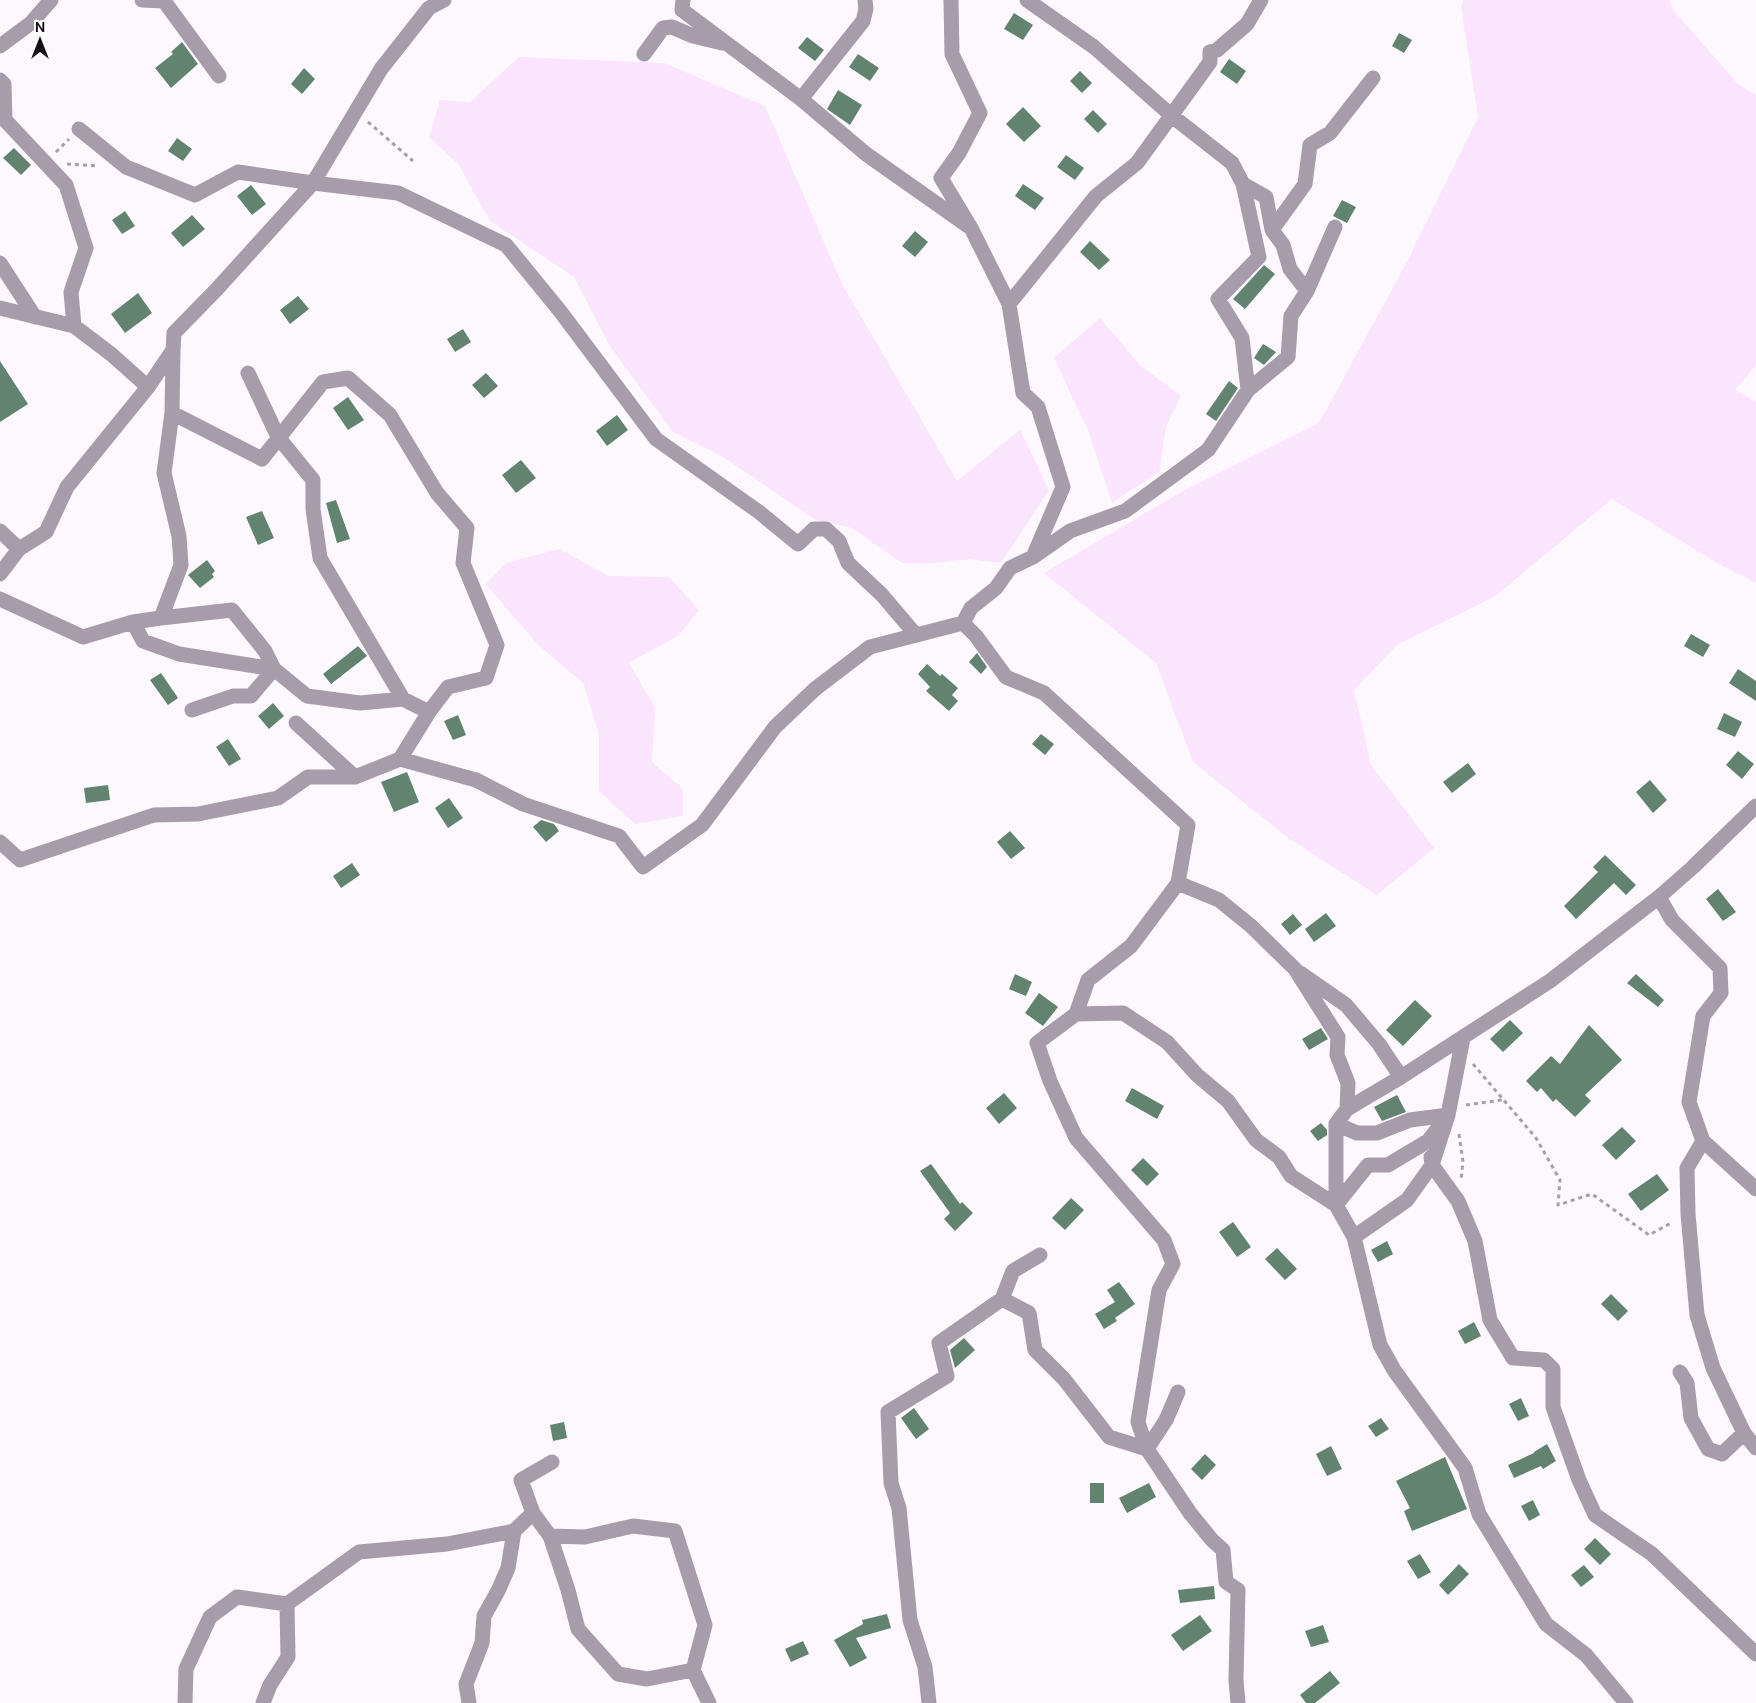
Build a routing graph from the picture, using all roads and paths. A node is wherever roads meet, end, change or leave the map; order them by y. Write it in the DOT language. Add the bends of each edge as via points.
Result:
graph roads {
  1 [pos="51,0"];
  2 [pos="142,0"];
  3 [pos="444,0"];
  4 [pos="683,0"];
  5 [pos="865,0"];
  6 [pos="952,0"];
  7 [pos="1027,0"];
  8 [pos="1261,0"];
  9 [pos="728,45"];
  10 [pos="0,46"];
  11 [pos="644,54"];
  12 [pos="219,76"];
  13 [pos="1373,78"];
  14 [pos="0,80"];
  15 [pos="801,99"];
  16 [pos="356,111"];
  17 [pos="1172,116"];
  18 [pos="79,129"];
  19 [pos="412,161"];
  20 [pos="46,164"];
  21 [pos="100,166"];
  22 [pos="313,183"];
  23 [pos="1243,184"];
  24 [pos="1335,226"];
  25 [pos="971,228"];
  26 [pos="1272,230"];
  27 [pos="0,263"];
  28 [pos="1307,291"];
  29 [pos="1009,304"];
  30 [pos="0,308"];
  31 [pos="35,317"];
  32 [pos="74,326"];
  33 [pos="173,350"];
  34 [pos="248,373"];
  35 [pos="148,387"];
  36 [pos="1248,390"];
  37 [pos="172,413"];
  38 [pos="278,437"];
  39 [pos="0,531"];
  40 [pos="19,549"];
  41 [pos="1033,557"];
  42 [pos="0,574"];
  43 [pos="0,598"];
  44 [pos="161,618"];
  45 [pos="133,622"];
  46 [pos="963,623"];
  47 [pos="916,635"];
  48 [pos="274,669"];
  49 [pos="404,699"];
  50 [pos="192,710"];
  51 [pos="429,712"];
  52 [pos="296,723"];
  53 [pos="400,759"];
  54 [pos="355,777"];
  55 [pos="1756,806"];
  56 [pos="0,842"];
  57 [pos="1178,883"];
  58 [pos="1659,897"];
  59 [pos="1295,969"];
  60 [pos="1076,1014"];
  61 [pos="1463,1038"];
  62 [pos="1473,1063"];
  63 [pos="1401,1078"];
  64 [pos="1503,1100"];
  65 [pos="1347,1109"];
  66 [pos="1448,1115"];
  67 [pos="1336,1124"];
  68 [pos="1428,1141"];
  69 [pos="1703,1141"];
  70 [pos="1432,1165"];
  71 [pos="1756,1189"];
  72 [pos="1458,1201"];
  73 [pos="1336,1204"];
  74 [pos="1688,1214"];
  75 [pos="1354,1238"];
  76 [pos="1040,1256"];
  77 [pos="1002,1299"];
  78 [pos="1680,1372"];
  79 [pos="1178,1392"];
  80 [pos="1744,1434"];
  81 [pos="1756,1448"];
  82 [pos="1147,1450"];
  83 [pos="552,1462"];
  84 [pos="533,1513"];
  85 [pos="514,1531"];
  86 [pos="550,1536"];
  87 [pos="287,1604"];
  88 [pos="1756,1654"];
  89 [pos="693,1670"];
  90 [pos="185,1703"];
  91 [pos="263,1703"];
  92 [pos="469,1703"];
  93 [pos="709,1703"];
  94 [pos="929,1703"];
  95 [pos="1238,1703"];
  96 [pos="1626,1703"];
  1 -- 10 [label="street" via="31,23"];
  2 -- 12 [label="street" via="164,1"];
  3 -- 16 [label="street" via="429,8 382,69"];
  4 -- 9 [label="street" via="682,10"];
  5 -- 15 [label="street" via="862,21"];
  6 -- 25 [label="street" via="952,54 980,114 941,178"];
  7 -- 17 [label="street" via="1094,46"];
  8 -- 17 [label="street" via="1247,24 1217,50 1210,52 1210,62"];
  9 -- 11 [label="street" via="672,27 663,28"];
  9 -- 15 [label="street"];
  13 -- 26 [label="street" via="1330,133 1310,145 1305,184"];
  14 -- 20 [label="street" via="4,84 5,120"];
  15 -- 25 [label="street" via="866,154"];
  16 -- 19 [label="path"];
  16 -- 22 [label="street"];
  17 -- 23 [label="street" via="1232,163"];
  17 -- 29 [label="street" via="1137,163 1096,196"];
  18 -- 20 [label="path"];
  18 -- 22 [label="street" via="126,167 195,195 238,172"];
  20 -- 21 [label="path"];
  20 -- 32 [label="street" via="66,185 86,248 70,292"];
  22 -- 33 [label="street" via="174,333"];
  22 -- 47 [label="street" via="398,193 506,244 656,438 798,544 814,529 826,528 839,541 848,563"];
  23 -- 26 [label="street" via="1266,197"];
  23 -- 36 [label="street" via="1259,257 1218,298 1242,338"];
  24 -- 28 [label="street"];
  25 -- 29 [label="street"];
  26 -- 28 [label="street" via="1284,245 1290,269"];
  27 -- 31 [label="street"];
  28 -- 36 [label="street" via="1291,316 1288,357"];
  29 -- 41 [label="street" via="1023,393 1038,407 1062,487"];
  30 -- 31 [label="street"];
  31 -- 32 [label="street"];
  32 -- 35 [label="street" via="112,354"];
  33 -- 35 [label="street"];
  33 -- 37 [label="street"];
  34 -- 38 [label="street"];
  35 -- 40 [label="street" via="67,487 46,532"];
  36 -- 41 [label="street" via="1208,450 1125,510 1070,531"];
  37 -- 38 [label="street" via="262,459"];
  37 -- 44 [label="street" via="164,473 179,536 181,565"];
  38 -- 49 [label="street" via="314,480 320,558"];
  38 -- 51 [label="street" via="323,382 348,378 390,415 437,492 467,528 463,563 497,645 486,678 448,687"];
  39 -- 40 [label="street"];
  40 -- 42 [label="street"];
  41 -- 46 [label="street" via="1010,568 996,588 971,608"];
  43 -- 45 [label="street" via="83,637"];
  44 -- 45 [label="street"];
  44 -- 48 [label="street" via="232,610 265,651"];
  45 -- 48 [label="street" via="143,641 179,654"];
  46 -- 47 [label="street"];
  46 -- 57 [label="street" via="1006,677 1044,693 1188,825"];
  47 -- 53 [label="street" via="870,647 815,689 775,727 702,825 643,867 619,836 523,804 476,780"];
  48 -- 49 [label="street" via="307,696 360,703"];
  48 -- 50 [label="street" via="251,696 232,696"];
  49 -- 51 [label="street"];
  51 -- 53 [label="street"];
  52 -- 54 [label="street"];
  53 -- 54 [label="street"];
  54 -- 56 [label="street" via="308,777 278,798 198,814 154,815 20,860"];
  55 -- 58 [label="street"];
  57 -- 59 [label="street" via="1218,900 1251,926"];
  57 -- 60 [label="street" via="1131,946 1088,980"];
  58 -- 61 [label="street" via="1550,981"];
  58 -- 69 [label="street" via="1672,920 1720,968 1721,992 1703,1016 1689,1102"];
  59 -- 63 [label="street" via="1346,1005"];
  59 -- 65 [label="street" via="1338,1037 1337,1055 1348,1082"];
  60 -- 73 [label="street" via="1123,1013 1167,1042 1197,1075 1228,1101 1256,1140 1279,1157 1291,1176"];
  60 -- 82 [label="street" via="1037,1043 1050,1081 1076,1138 1164,1240 1173,1264 1159,1290 1138,1422"];
  61 -- 63 [label="street"];
  61 -- 66 [label="street"];
  62 -- 64 [label="path"];
  63 -- 65 [label="street"];
  64 -- 66 [label="path" via="1469,1103"];
  64 -- 74 [label="path" via="1536,1138 1560,1180 1558,1205 1592,1194 1649,1235"];
  65 -- 67 [label="street"];
  66 -- 67 [label="street" via="1410,1120 1377,1133 1357,1133"];
  66 -- 68 [label="street"];
  66 -- 70 [label="street"];
  66 -- 72 [label="path" via="1458,1124 1463,1162"];
  67 -- 73 [label="street"];
  68 -- 70 [label="street"];
  68 -- 73 [label="street" via="1388,1165 1368,1166"];
  69 -- 71 [label="street"];
  69 -- 74 [label="street" via="1687,1168"];
  70 -- 72 [label="street"];
  70 -- 75 [label="street" via="1407,1200"];
  72 -- 88 [label="street" via="1475,1240 1490,1320 1512,1358 1544,1360 1553,1369 1553,1407 1595,1515 1652,1554"];
  73 -- 75 [label="street"];
  74 -- 80 [label="street" via="1697,1315 1713,1368"];
  75 -- 96 [label="street" via="1380,1345 1394,1370 1465,1468 1479,1514 1546,1624 1586,1655"];
  76 -- 77 [label="street" via="1014,1271"];
  77 -- 82 [label="street" via="1029,1313 1036,1350 1109,1437"];
  77 -- 94 [label="street" via="939,1343 947,1376 888,1412 891,1483 899,1508 910,1620 925,1667"];
  78 -- 80 [label="street" via="1687,1382 1691,1418 1708,1449 1722,1454"];
  79 -- 82 [label="street" via="1166,1420"];
  80 -- 81 [label="street"];
  82 -- 95 [label="street" via="1190,1513 1223,1550 1226,1582 1238,1590"];
  83 -- 84 [label="street" via="521,1480"];
  84 -- 85 [label="street"];
  84 -- 86 [label="street"];
  85 -- 87 [label="street" via="447,1544 359,1552"];
  85 -- 92 [label="street" via="508,1568 484,1616 482,1643 466,1684"];
  86 -- 89 [label="street" via="578,1629 618,1674 647,1679"];
  86 -- 89 [label="street" via="585,1537 633,1526 675,1531 705,1625"];
  87 -- 90 [label="street" via="237,1597 210,1617 186,1669"];
  87 -- 91 [label="street" via="288,1657"];
  89 -- 93 [label="street"];
}
